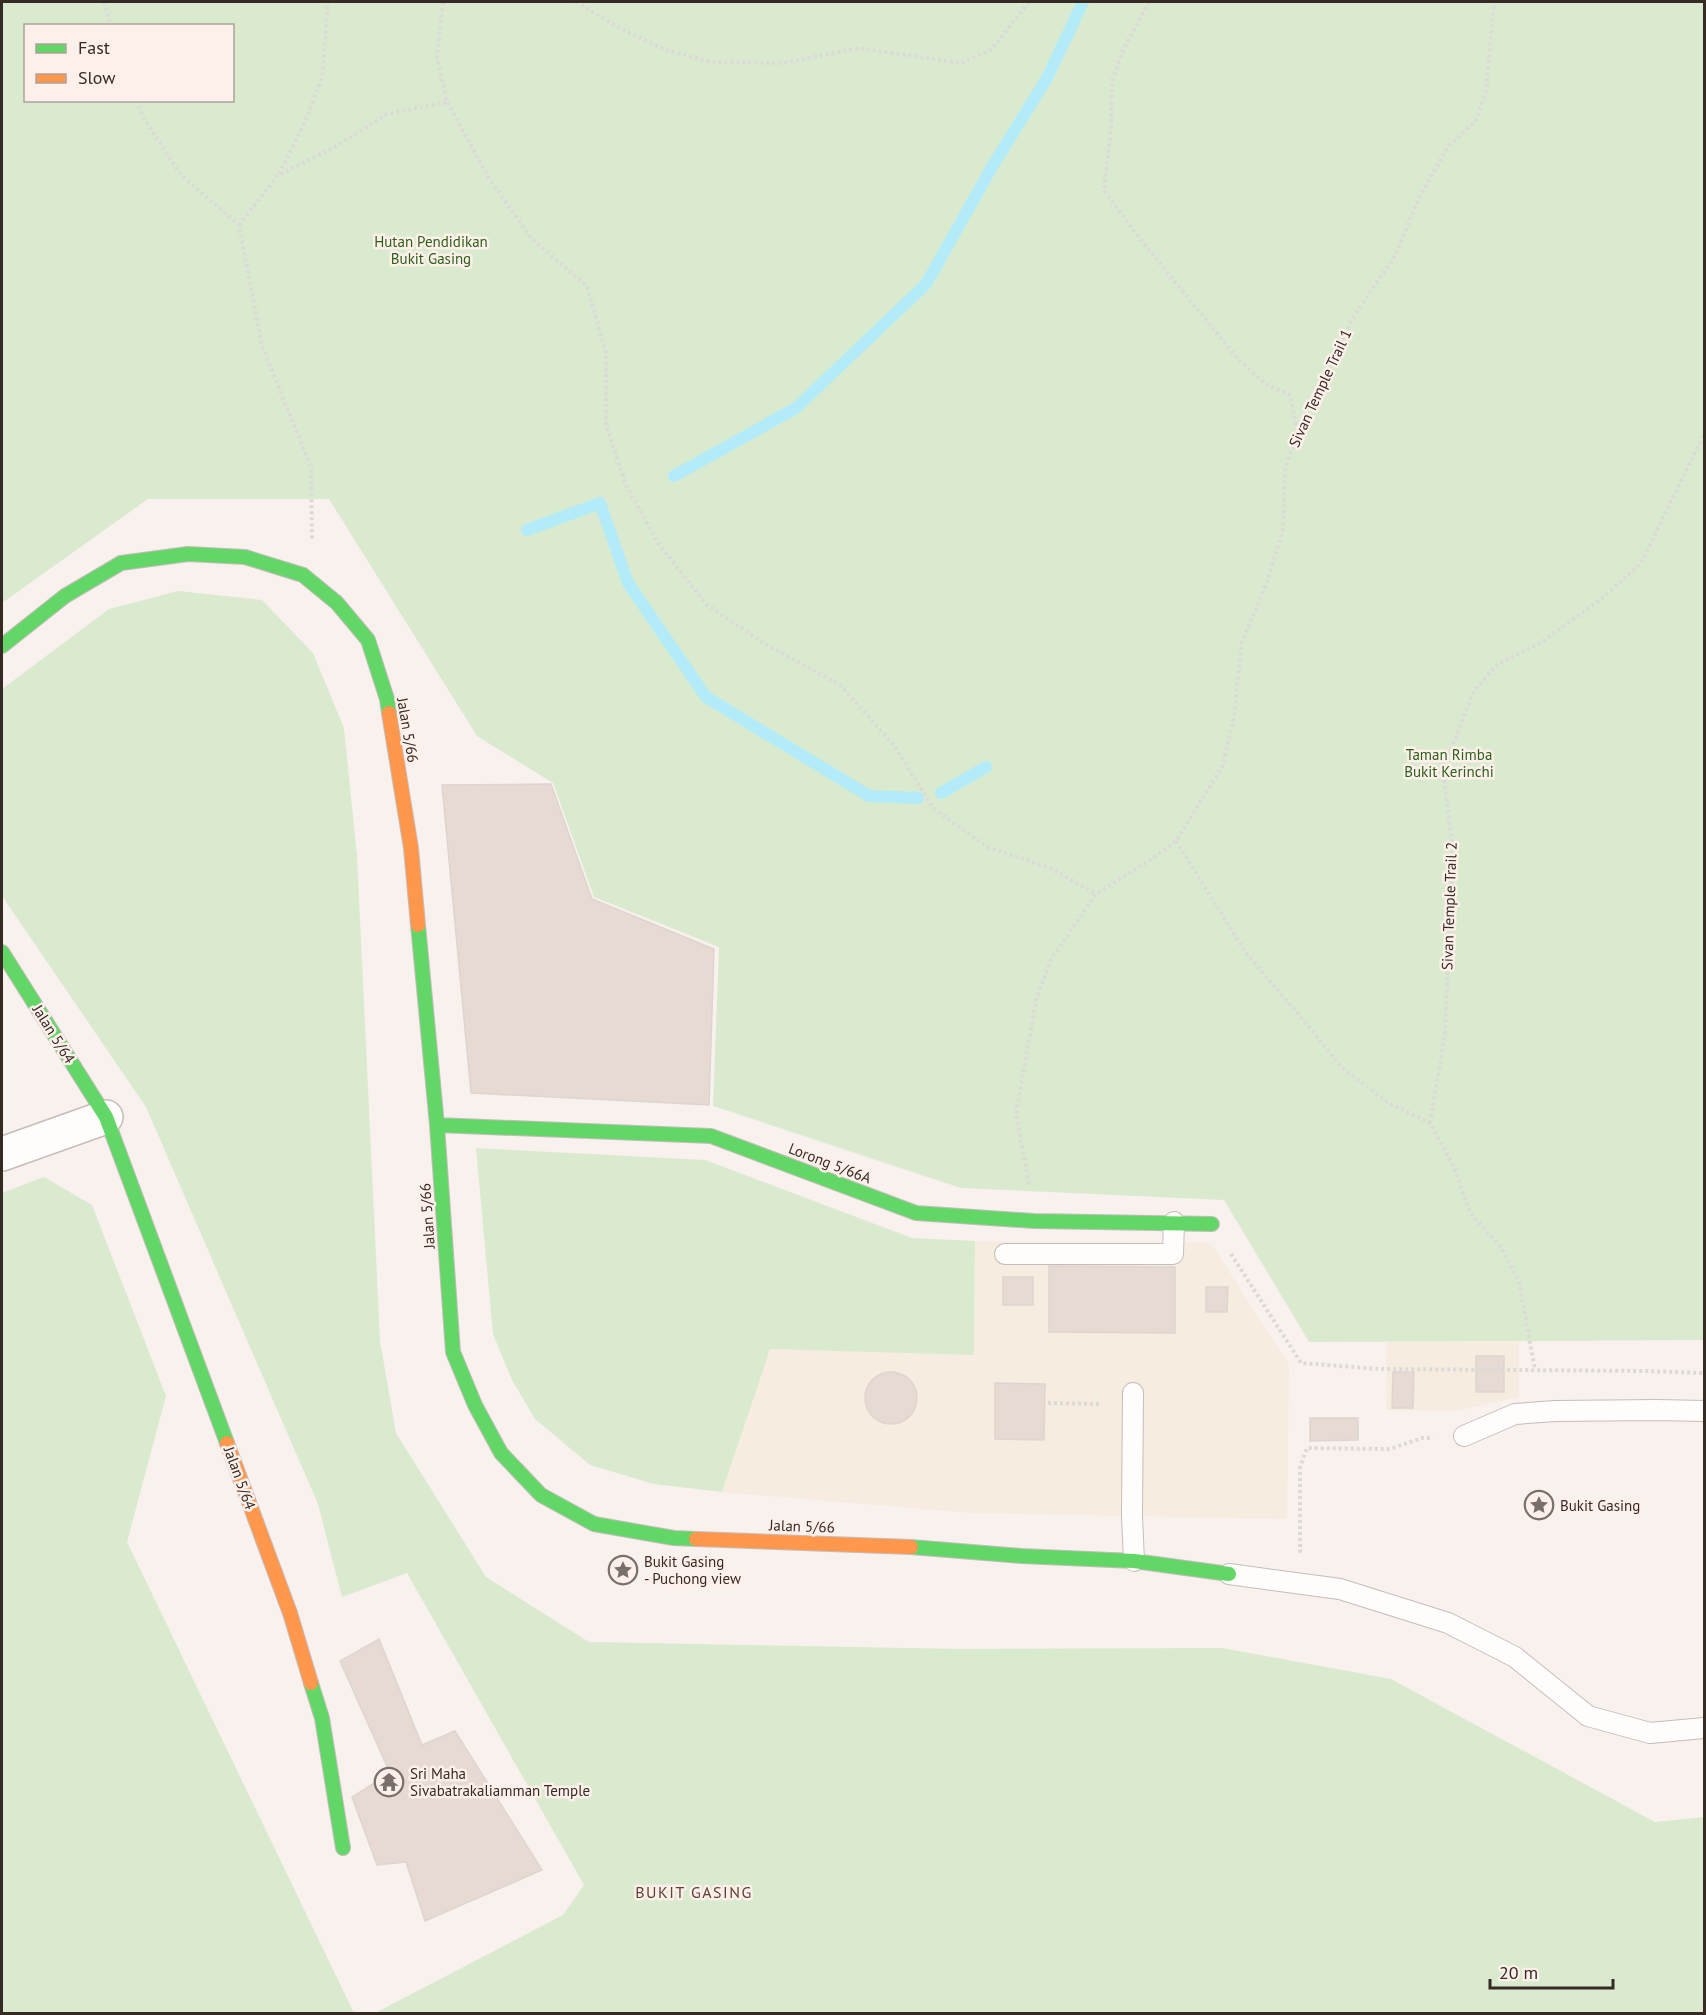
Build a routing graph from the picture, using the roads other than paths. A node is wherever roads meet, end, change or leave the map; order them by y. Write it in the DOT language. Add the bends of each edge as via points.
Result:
graph roads {
  1 [pos="2,646"];
  2 [pos="2,952"];
  3 [pos="106,1117"];
  4 [pos="437,1125"];
  5 [pos="2,1154"];
  6 [pos="1174,1222"];
  7 [pos="1212,1224"];
  8 [pos="1005,1254"];
  9 [pos="1133,1399"];
  10 [pos="1704,1411"];
  11 [pos="1464,1436"];
  12 [pos="1134,1561"];
  13 [pos="1229,1574"];
  14 [pos="1704,1728"];
  15 [pos="343,1848"];
  1 -- 4 [label="street, Jalan 5/66" via="65,596 121,563 188,554 245,557 303,574 337,603 368,640 387,699 411,848"];
  2 -- 3 [label="street, Jalan 5/64"];
  3 -- 5 [label="street"];
  3 -- 15 [label="street, Jalan 5/64" via="290,1613 322,1718"];
  4 -- 6 [label="street, Lorong 5/66A" via="711,1136 915,1213 1034,1221"];
  4 -- 12 [label="street, Jalan 5/66" via="453,1352 475,1406 501,1453 541,1495 594,1524 674,1538 892,1545"];
  6 -- 7 [label="street, Lorong 5/66A"];
  6 -- 8 [label="lane" via="1173,1254"];
  9 -- 12 [label="lane"];
  10 -- 11 [label="lane" via="1515,1414"];
  12 -- 13 [label="street, Jalan 5/66"];
  13 -- 14 [label="lane" via="1340,1589 1448,1623 1515,1657 1588,1716 1650,1733"];
}
